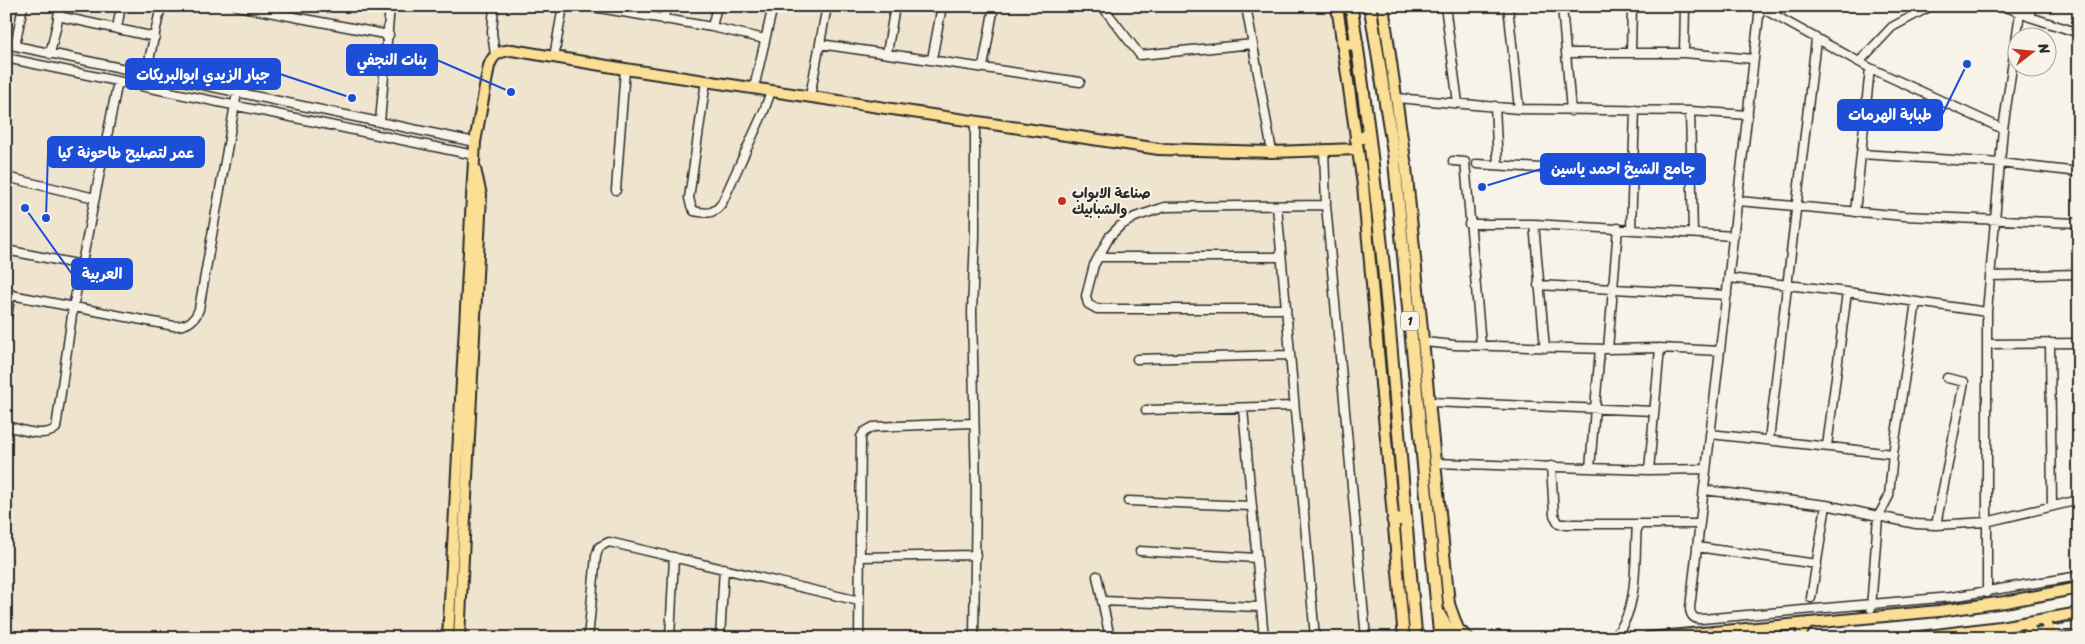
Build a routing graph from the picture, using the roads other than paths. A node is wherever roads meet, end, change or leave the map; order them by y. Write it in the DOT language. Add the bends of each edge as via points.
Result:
graph roads {
  1 [pos="23,6"];
  2 [pos="61,6"];
  3 [pos="121,6"];
  4 [pos="161,6"];
  5 [pos="237,6"];
  6 [pos="390,6"];
  7 [pos="494,6"];
  8 [pos="563,6"];
  9 [pos="587,6"];
  10 [pos="666,6"];
  11 [pos="717,6"];
  12 [pos="772,6"];
  13 [pos="827,6"];
  14 [pos="895,6"];
  15 [pos="942,6"];
  16 [pos="994,6"];
  17 [pos="1102,6"];
  18 [pos="1246,6"];
  19 [pos="1337,6"];
  20 [pos="1351,6"];
  21 [pos="1370,6"];
  22 [pos="1383,6"];
  23 [pos="1445,6"];
  24 [pos="1508,6"];
  25 [pos="1562,6"];
  26 [pos="1632,6"];
  27 [pos="1684,6"];
  28 [pos="1931,6"];
  29 [pos="1996,6"];
  30 [pos="2030,6"];
  31 [pos="1759,7"];
  32 [pos="615,8"];
  33 [pos="2020,13"];
  34 [pos="58,16"];
  35 [pos="2030,17"];
  36 [pos="664,20"];
  37 [pos="712,27"];
  38 [pos="117,28"];
  39 [pos="2079,32"];
  40 [pos="389,35"];
  41 [pos="154,37"];
  42 [pos="765,39"];
  43 [pos="1816,40"];
  44 [pos="1357,43"];
  45 [pos="820,44"];
  46 [pos="1253,44"];
  47 [pos="10,45"];
  48 [pos="1343,45"];
  49 [pos="1631,52"];
  50 [pos="887,53"];
  51 [pos="1566,53"];
  52 [pos="1684,53"];
  53 [pos="50,54"];
  54 [pos="1391,54"];
  55 [pos="495,55"];
  56 [pos="1379,56"];
  57 [pos="554,57"];
  58 [pos="6,58"];
  59 [pos="1754,59"];
  60 [pos="932,60"];
  61 [pos="1859,62"];
  62 [pos="983,67"];
  63 [pos="1870,68"];
  64 [pos="626,69"];
  65 [pos="146,74"];
  66 [pos="118,81"];
  67 [pos="706,81"];
  68 [pos="1080,82"];
  69 [pos="754,88"];
  70 [pos="771,91"];
  71 [pos="237,92"];
  72 [pos="810,96"];
  73 [pos="1398,98"];
  74 [pos="1458,103"];
  75 [pos="235,106"];
  76 [pos="1496,106"];
  77 [pos="1520,109"];
  78 [pos="1635,110"];
  79 [pos="1571,111"];
  80 [pos="1690,111"];
  81 [pos="1748,115"];
  82 [pos="975,121"];
  83 [pos="380,122"];
  84 [pos="2003,129"];
  85 [pos="1370,137"];
  86 [pos="475,142"];
  87 [pos="1357,144"];
  88 [pos="1324,150"];
  89 [pos="1272,152"];
  90 [pos="1861,154"];
  91 [pos="474,160"];
  92 [pos="1453,161"];
  93 [pos="2000,163"];
  94 [pos="1477,164"];
  95 [pos="1498,165"];
  96 [pos="2079,172"];
  97 [pos="1633,174"];
  98 [pos="6,177"];
  99 [pos="616,190"];
  100 [pos="1404,196"];
  101 [pos="95,198"];
  102 [pos="1738,201"];
  103 [pos="1326,205"];
  104 [pos="1278,206"];
  105 [pos="1797,207"];
  106 [pos="1855,212"];
  107 [pos="1994,221"];
  108 [pos="2079,223"];
  109 [pos="1470,224"];
  110 [pos="1534,224"];
  111 [pos="1618,228"];
  112 [pos="1631,229"];
  113 [pos="1693,232"];
  114 [pos="1734,236"];
  115 [pos="6,250"];
  116 [pos="1281,257"];
  117 [pos="1099,258"];
  118 [pos="82,265"];
  119 [pos="2079,274"];
  120 [pos="1990,276"];
  121 [pos="1728,278"];
  122 [pos="1538,284"];
  123 [pos="1788,286"];
  124 [pos="1613,289"];
  125 [pos="1847,292"];
  126 [pos="9,294"];
  127 [pos="1727,295"];
  128 [pos="1916,302"];
  129 [pos="73,308"];
  130 [pos="1285,309"];
  131 [pos="1987,312"];
  132 [pos="6,320"];
  133 [pos="1424,342"];
  134 [pos="2079,343"];
  135 [pos="1987,344"];
  136 [pos="2050,344"];
  137 [pos="1481,345"];
  138 [pos="1545,348"];
  139 [pos="1660,348"];
  140 [pos="1604,349"];
  141 [pos="1720,351"];
  142 [pos="1289,355"];
  143 [pos="1137,359"];
  144 [pos="1947,378"];
  145 [pos="1430,402"];
  146 [pos="1294,406"];
  147 [pos="1595,408"];
  148 [pos="1243,409"];
  149 [pos="1146,410"];
  150 [pos="1654,411"];
  151 [pos="973,423"];
  152 [pos="6,426"];
  153 [pos="1710,434"];
  154 [pos="1769,440"];
  155 [pos="1827,446"];
  156 [pos="1893,454"];
  157 [pos="1436,463"];
  158 [pos="1551,466"];
  159 [pos="1590,468"];
  160 [pos="1706,469"];
  161 [pos="1649,470"];
  162 [pos="1704,490"];
  163 [pos="2079,500"];
  164 [pos="1128,501"];
  165 [pos="1826,505"];
  166 [pos="1250,506"];
  167 [pos="2052,506"];
  168 [pos="1878,517"];
  169 [pos="1406,519"];
  170 [pos="1393,520"];
  171 [pos="1436,522"];
  172 [pos="1986,522"];
  173 [pos="1700,524"];
  174 [pos="1636,525"];
  175 [pos="1936,525"];
  176 [pos="1697,547"];
  177 [pos="1140,552"];
  178 [pos="976,555"];
  179 [pos="674,557"];
  180 [pos="860,557"];
  181 [pos="1256,558"];
  182 [pos="1817,564"];
  183 [pos="724,568"];
  184 [pos="1097,576"];
  185 [pos="2079,576"];
  186 [pos="2079,588"];
  187 [pos="1987,593"];
  188 [pos="1811,598"];
  189 [pos="859,601"];
  190 [pos="1102,601"];
  191 [pos="1871,605"];
  192 [pos="1260,607"];
  193 [pos="1438,610"];
  194 [pos="2079,613"];
  195 [pos="1870,617"];
  196 [pos="2044,620"];
  197 [pos="1808,623"];
  198 [pos="2026,623"];
  199 [pos="2079,626"];
  200 [pos="2052,634"];
  201 [pos="2034,636"];
  202 [pos="448,638"];
  203 [pos="459,638"];
  204 [pos="588,638"];
  205 [pos="670,638"];
  206 [pos="720,638"];
  207 [pos="860,638"];
  208 [pos="974,638"];
  209 [pos="1110,638"];
  210 [pos="1264,638"];
  211 [pos="1315,638"];
  212 [pos="1366,638"];
  213 [pos="1404,638"];
  214 [pos="1416,638"];
  215 [pos="1440,638"];
  216 [pos="1461,638"];
  217 [pos="1468,638"];
  218 [pos="1612,638"];
  219 [pos="1648,638"];
  220 [pos="1801,638"];
  221 [pos="1912,638"];
  222 [pos="2008,638"];
  1 -- 47 [label="street"];
  2 -- 34 [label="street"];
  3 -- 38 [label="street"];
  4 -- 41 [label="street"];
  5 -- 40 [label="street"];
  6 -- 40 [label="street"];
  7 -- 55 [label="street" via="492,32"];
  8 -- 57 [label="street"];
  9 -- 32 [label="street"];
  10 -- 36 [label="street"];
  11 -- 37 [label="street"];
  12 -- 42 [label="street"];
  13 -- 45 [label="street"];
  14 -- 50 [label="street"];
  15 -- 60 [label="street"];
  16 -- 62 [label="street"];
  17 -- 46 [label="street" via="1140,55"];
  18 -- 46 [label="street"];
  19 -- 48 [label="main road"];
  20 -- 44 [label="highway, 1"];
  21 -- 56 [label="highway, 1"];
  22 -- 54 [label="main road"];
  23 -- 74 [label="street"];
  24 -- 77 [label="street"];
  25 -- 51 [label="street"];
  26 -- 49 [label="street"];
  27 -- 52 [label="street"];
  28 -- 61 [label="street" via="1892,27"];
  29 -- 33 [label="street"];
  30 -- 35 [label="street"];
  31 -- 43 [label="street"];
  31 -- 59 [label="street"];
  32 -- 36 [label="street"];
  33 -- 35 [label="street"];
  33 -- 84 [label="street"];
  34 -- 38 [label="street"];
  34 -- 53 [label="street"];
  35 -- 39 [label="street"];
  36 -- 37 [label="street"];
  37 -- 42 [label="street"];
  38 -- 41 [label="street"];
  40 -- 83 [label="street"];
  41 -- 65 [label="street"];
  42 -- 69 [label="street"];
  43 -- 61 [label="street"];
  43 -- 105 [label="street"];
  44 -- 48 [label="highway"];
  44 -- 85 [label="highway, 1"];
  45 -- 50 [label="street"];
  45 -- 72 [label="street"];
  46 -- 89 [label="street"];
  47 -- 53 [label="street"];
  48 -- 87 [label="main road"];
  49 -- 51 [label="street"];
  49 -- 52 [label="street"];
  50 -- 60 [label="street"];
  51 -- 79 [label="street"];
  52 -- 59 [label="street"];
  53 -- 65 [label="street"];
  54 -- 56 [label="highway"];
  54 -- 73 [label="main road"];
  55 -- 57 [label="main road" via="512,50"];
  55 -- 86 [label="main road" via="489,66"];
  56 -- 100 [label="highway, 1"];
  57 -- 64 [label="main road"];
  58 -- 66 [label="street"];
  59 -- 81 [label="street"];
  60 -- 62 [label="street"];
  61 -- 63 [label="street"];
  62 -- 68 [label="street"];
  63 -- 84 [label="street"];
  63 -- 90 [label="street"];
  64 -- 67 [label="main road"];
  64 -- 99 [label="street"];
  65 -- 71 [label="street"];
  66 -- 75 [label="street"];
  66 -- 101 [label="street"];
  67 -- 69 [label="main road"];
  67 -- 70 [label="street" via="689,198 694,211 706,214 717,210 722,203"];
  69 -- 70 [label="main road"];
  70 -- 72 [label="main road"];
  71 -- 75 [label="street"];
  71 -- 83 [label="street"];
  72 -- 82 [label="main road"];
  73 -- 74 [label="street"];
  73 -- 100 [label="main road"];
  74 -- 76 [label="street"];
  75 -- 91 [label="street"];
  75 -- 129 [label="street" via="195,319 178,326"];
  76 -- 77 [label="street"];
  76 -- 95 [label="street"];
  77 -- 79 [label="street"];
  78 -- 79 [label="street"];
  78 -- 80 [label="street"];
  78 -- 97 [label="street"];
  80 -- 81 [label="street"];
  80 -- 113 [label="street"];
  81 -- 102 [label="street"];
  82 -- 89 [label="main road" via="1159,148"];
  82 -- 151 [label="street"];
  83 -- 86 [label="street"];
  84 -- 93 [label="street"];
  85 -- 87 [label="highway"];
  85 -- 169 [label="highway, 1"];
  86 -- 91 [label="main road"];
  87 -- 88 [label="main road"];
  87 -- 170 [label="main road"];
  88 -- 89 [label="main road"];
  88 -- 103 [label="street"];
  90 -- 93 [label="street"];
  90 -- 106 [label="street"];
  91 -- 202 [label="main road"];
  91 -- 203 [label="main road" via="481,195"];
  92 -- 109 [label="street" via="1465,162"];
  93 -- 96 [label="street"];
  93 -- 107 [label="street"];
  94 -- 95 [label="street"];
  95 -- 97 [label="street"];
  97 -- 112 [label="street"];
  98 -- 101 [label="street"];
  100 -- 133 [label="main road"];
  100 -- 171 [label="highway, 1"];
  101 -- 118 [label="street"];
  102 -- 105 [label="street"];
  102 -- 114 [label="street"];
  103 -- 104 [label="street"];
  103 -- 212 [label="street"];
  104 -- 116 [label="street"];
  104 -- 117 [label="street" via="1165,207 1120,226 1110,236"];
  105 -- 106 [label="street"];
  105 -- 123 [label="street"];
  106 -- 107 [label="street"];
  107 -- 108 [label="street"];
  107 -- 120 [label="street"];
  109 -- 110 [label="street"];
  109 -- 137 [label="street"];
  110 -- 111 [label="street"];
  110 -- 122 [label="street"];
  111 -- 112 [label="street"];
  111 -- 124 [label="street"];
  112 -- 113 [label="street"];
  113 -- 114 [label="street"];
  114 -- 121 [label="street"];
  115 -- 118 [label="street"];
  116 -- 117 [label="street"];
  116 -- 130 [label="street"];
  117 -- 130 [label="street" via="1086,296 1088,304 1097,309"];
  118 -- 129 [label="street"];
  119 -- 120 [label="street"];
  120 -- 131 [label="street"];
  121 -- 123 [label="street"];
  121 -- 127 [label="street"];
  122 -- 124 [label="street"];
  122 -- 138 [label="street"];
  123 -- 125 [label="street"];
  123 -- 154 [label="street"];
  124 -- 127 [label="street"];
  124 -- 140 [label="street"];
  125 -- 128 [label="street"];
  125 -- 155 [label="street"];
  126 -- 129 [label="street"];
  126 -- 132 [label="street"];
  127 -- 141 [label="street"];
  128 -- 131 [label="street"];
  128 -- 156 [label="street"];
  129 -- 152 [label="street" via="56,428 43,434"];
  130 -- 142 [label="street"];
  131 -- 135 [label="street"];
  133 -- 137 [label="street"];
  133 -- 145 [label="main road"];
  134 -- 136 [label="street"];
  135 -- 136 [label="street"];
  135 -- 172 [label="street"];
  136 -- 167 [label="street"];
  137 -- 138 [label="street"];
  138 -- 140 [label="street"];
  139 -- 140 [label="street"];
  139 -- 141 [label="street"];
  139 -- 150 [label="street"];
  140 -- 147 [label="street"];
  141 -- 153 [label="street"];
  142 -- 143 [label="street"];
  142 -- 146 [label="street"];
  144 -- 175 [label="street" via="1964,382"];
  145 -- 147 [label="street"];
  145 -- 157 [label="main road"];
  146 -- 148 [label="street"];
  146 -- 211 [label="street"];
  147 -- 150 [label="street"];
  147 -- 159 [label="street"];
  148 -- 149 [label="street"];
  148 -- 166 [label="street"];
  150 -- 161 [label="street"];
  151 -- 178 [label="street"];
  151 -- 180 [label="street" via="873,427 864,432 861,437"];
  153 -- 154 [label="street"];
  153 -- 160 [label="street"];
  154 -- 155 [label="street"];
  155 -- 156 [label="street"];
  156 -- 168 [label="street" via="1889,496"];
  157 -- 158 [label="street"];
  157 -- 171 [label="main road"];
  158 -- 159 [label="street"];
  158 -- 174 [label="street" via="1554,515 1559,524"];
  159 -- 161 [label="street"];
  160 -- 161 [label="street"];
  160 -- 162 [label="street"];
  162 -- 165 [label="street"];
  162 -- 173 [label="street"];
  163 -- 167 [label="street"];
  164 -- 166 [label="street"];
  165 -- 168 [label="street"];
  165 -- 182 [label="street"];
  166 -- 181 [label="street"];
  167 -- 172 [label="street"];
  168 -- 175 [label="street"];
  168 -- 191 [label="street"];
  169 -- 170 [label="highway"];
  169 -- 214 [label="highway, 1"];
  170 -- 213 [label="main road"];
  171 -- 193 [label="highway, 1"];
  171 -- 217 [label="main road" via="1449,604 1458,629"];
  172 -- 175 [label="street"];
  172 -- 187 [label="street"];
  173 -- 174 [label="street"];
  173 -- 176 [label="street"];
  174 -- 218 [label="street" via="1631,607 1625,622"];
  176 -- 182 [label="street"];
  176 -- 191 [label="street" via="1690,608 1698,619"];
  177 -- 181 [label="street"];
  178 -- 180 [label="street"];
  178 -- 208 [label="street"];
  179 -- 183 [label="street"];
  179 -- 204 [label="street" via="618,543 609,542 599,547"];
  179 -- 205 [label="street"];
  180 -- 189 [label="street"];
  181 -- 192 [label="street"];
  182 -- 188 [label="street"];
  183 -- 189 [label="street"];
  183 -- 206 [label="street"];
  184 -- 190 [label="street"];
  185 -- 187 [label="street"];
  186 -- 195 [label="main road" via="1983,605"];
  187 -- 191 [label="street"];
  189 -- 207 [label="street"];
  190 -- 192 [label="street"];
  190 -- 209 [label="street"];
  191 -- 195 [label="street"];
  192 -- 210 [label="street"];
  193 -- 215 [label="highway, 1"];
  193 -- 216 [label="main road" via="1443,623"];
  194 -- 196 [label="main road"];
  195 -- 197 [label="main road"];
  196 -- 198 [label="main road"];
  196 -- 200 [label="main road"];
  197 -- 219 [label="main road"];
  197 -- 220 [label="main road"];
  198 -- 201 [label="main road"];
  198 -- 221 [label="main road"];
  199 -- 200 [label="street"];
  200 -- 201 [label="street"];
  201 -- 222 [label="street"];
}
